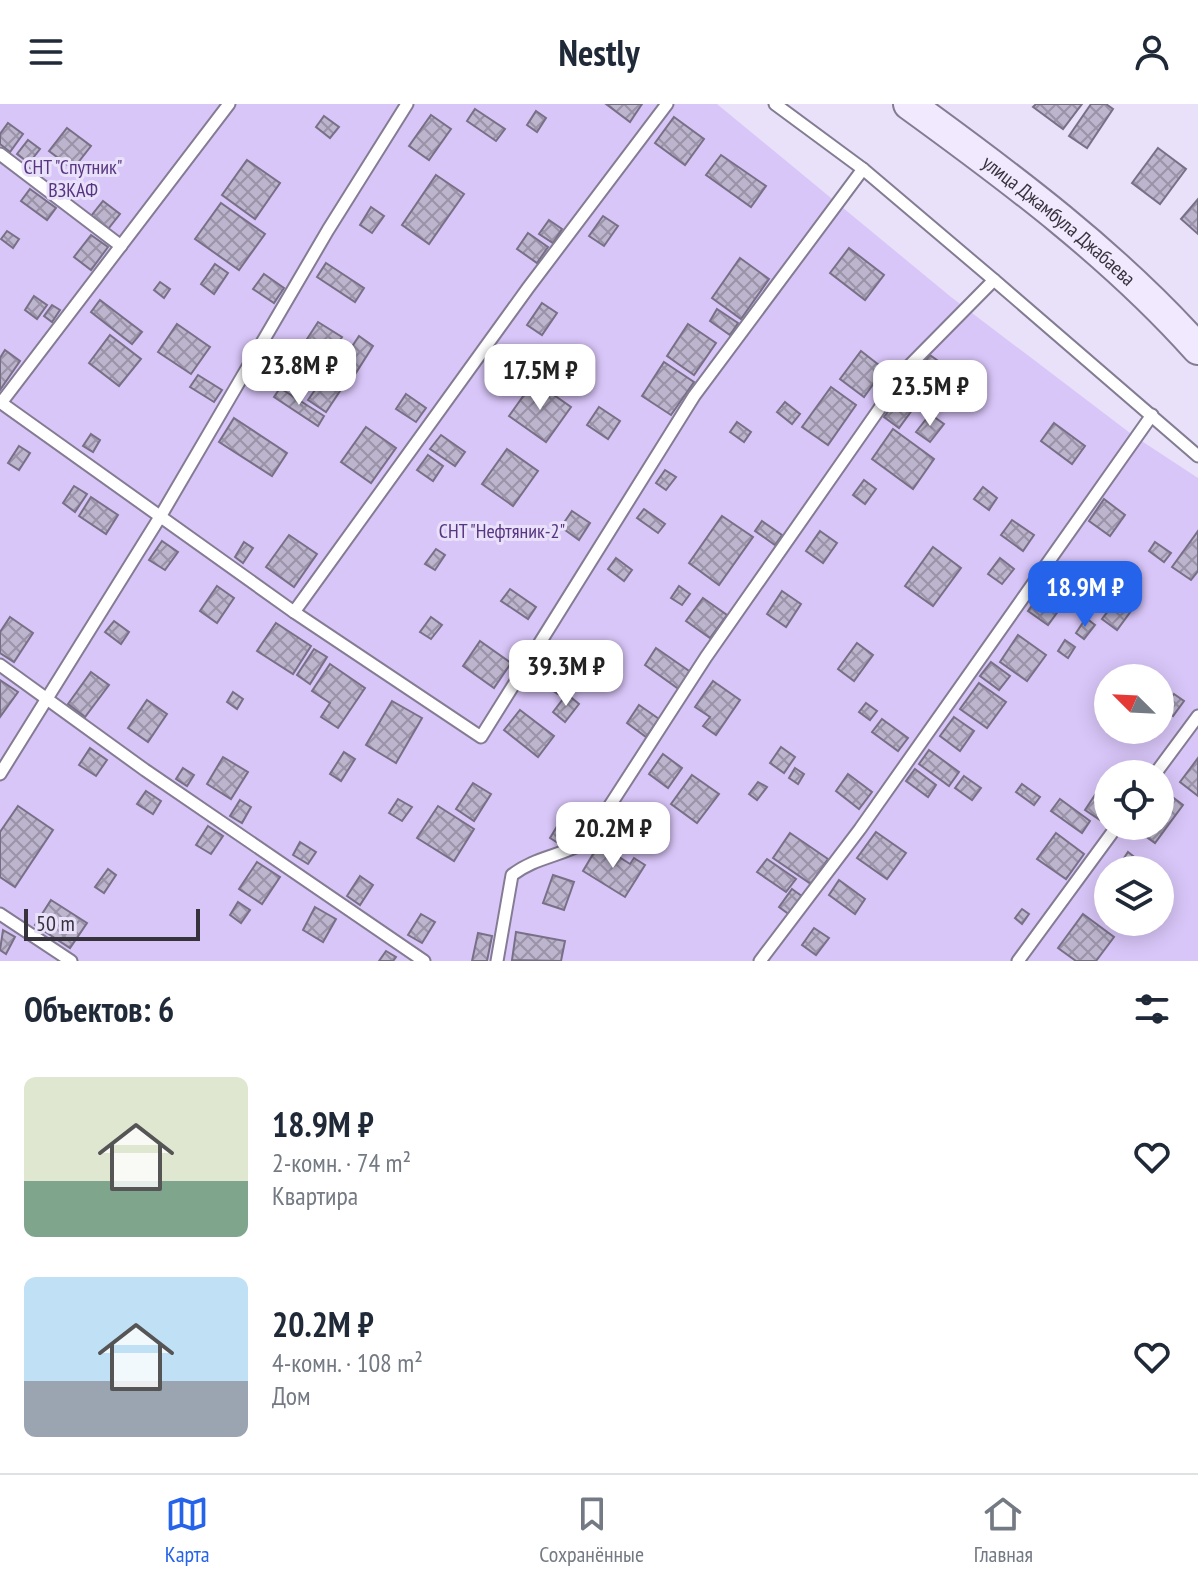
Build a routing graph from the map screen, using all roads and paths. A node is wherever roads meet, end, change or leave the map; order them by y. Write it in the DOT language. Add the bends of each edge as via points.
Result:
graph roads {
  1 [pos="229,104"];
  2 [pos="407,104"];
  3 [pos="667,104"];
  4 [pos="775,104"];
  5 [pos="909,104"];
  6 [pos="0,154"];
  7 [pos="863,169"];
  8 [pos="121,246"];
  9 [pos="994,280"];
  10 [pos="1198,349"];
  11 [pos="0,403"];
  12 [pos="1152,415"];
  13 [pos="1198,456"];
  14 [pos="160,517"];
  15 [pos="294,612"];
  16 [pos="0,665"];
  17 [pos="44,699"];
  18 [pos="1198,716"];
  19 [pos="1165,760"];
  20 [pos="0,774"];
  21 [pos="1107,840"];
  22 [pos="0,914"];
  23 [pos="71,961"];
  24 [pos="424,961"];
  25 [pos="497,961"];
  26 [pos="760,961"];
  27 [pos="1018,961"];
  1 -- 8 [label="lane"];
  2 -- 14 [label="lane"];
  3 -- 15 [label="lane"];
  4 -- 7 [label="lane"];
  5 -- 10 [label="main road, улица Джамбула Джабаева" via="1085,240"];
  6 -- 8 [label="lane"];
  7 -- 9 [label="lane"];
  7 -- 15 [label="lane" via="694,396 481,737"];
  8 -- 11 [label="lane"];
  9 -- 12 [label="lane"];
  9 -- 25 [label="lane" via="910,365 706,657 587,841 561,856 530,860 512,875"];
  11 -- 14 [label="lane"];
  12 -- 13 [label="lane"];
  12 -- 26 [label="lane" via="860,829"];
  14 -- 15 [label="lane"];
  14 -- 17 [label="lane"];
  16 -- 17 [label="lane"];
  17 -- 20 [label="lane"];
  17 -- 24 [label="lane"];
  18 -- 19 [label="lane"];
  21 -- 27 [label="lane"];
  22 -- 23 [label="lane"];
}
